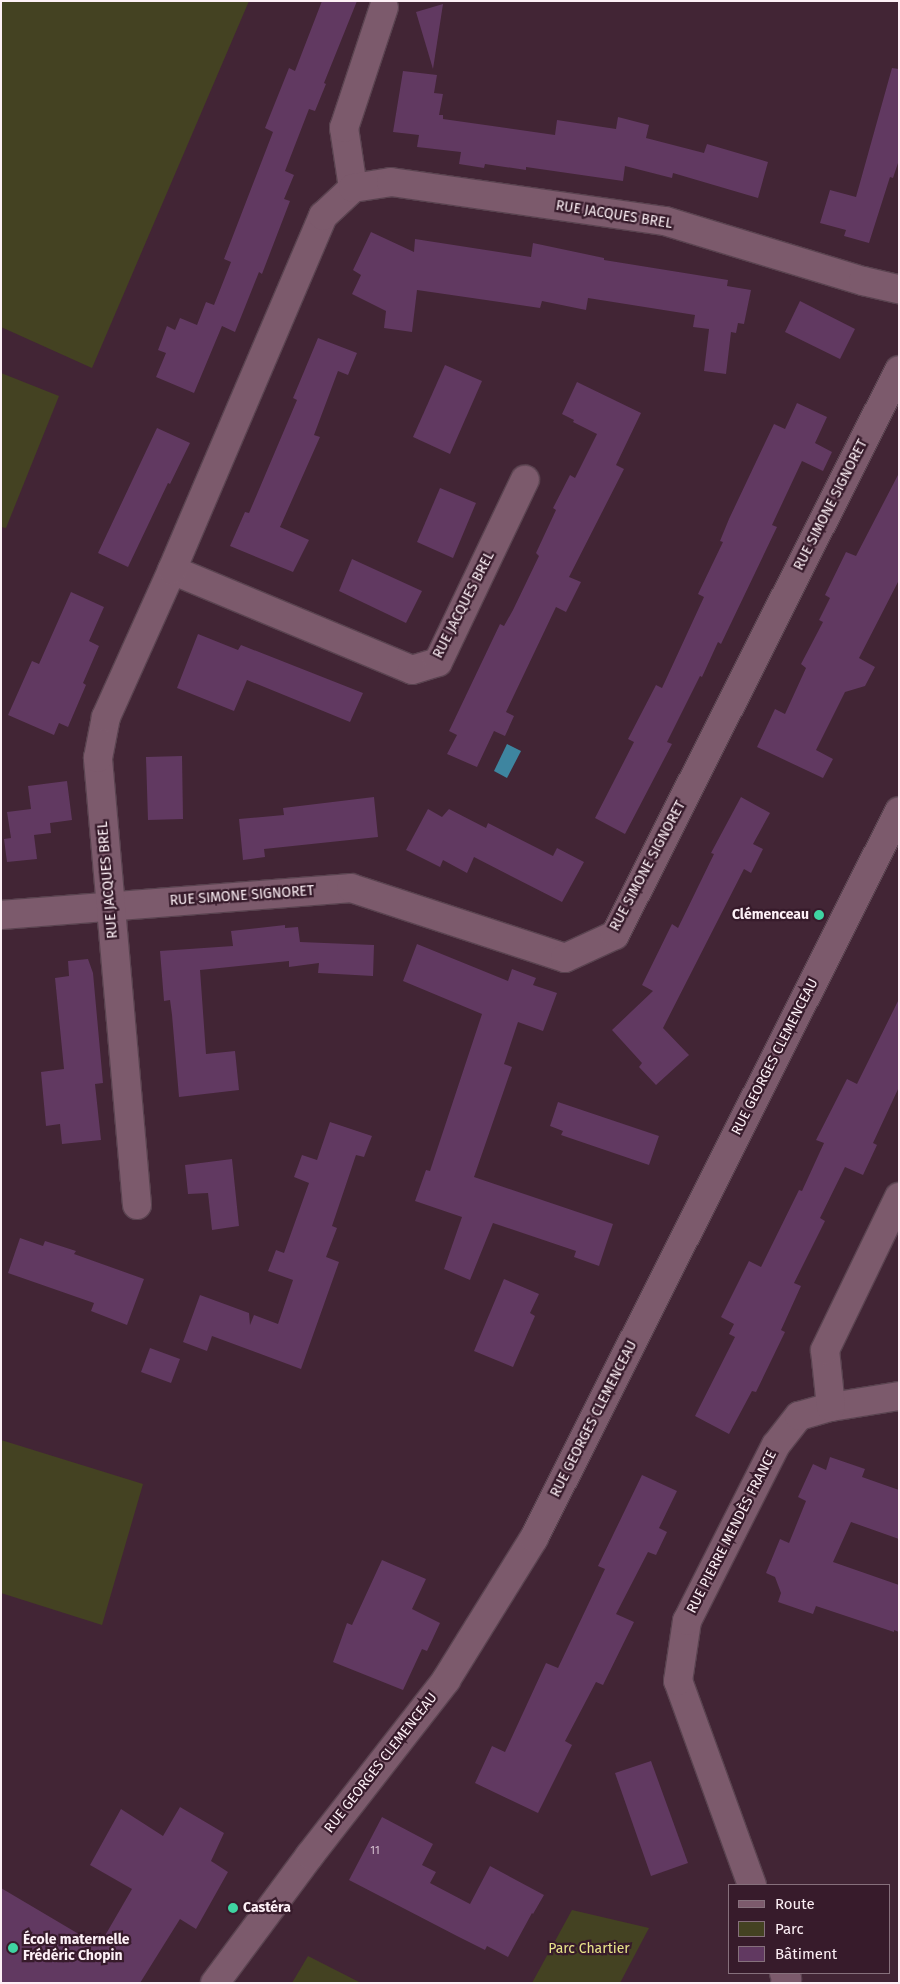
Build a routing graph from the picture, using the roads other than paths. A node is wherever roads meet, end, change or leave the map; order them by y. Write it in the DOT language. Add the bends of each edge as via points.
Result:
graph roads {
  1 [pos="384,8"];
  2 [pos="353,188"];
  3 [pos="899,289"];
  4 [pos="899,370"];
  5 [pos="525,480"];
  6 [pos="172,570"];
  7 [pos="899,811"];
  8 [pos="111,906"];
  9 [pos="1,915"];
  10 [pos="899,1197"];
  11 [pos="137,1205"];
  12 [pos="899,1396"];
  13 [pos="832,1407"];
  14 [pos="752,1884"];
  15 [pos="215,1983"];
  1 -- 2 [label="street" via="344,128"];
  2 -- 3 [label="street, RUE JACQUES BREL" via="391,182 664,220 862,281"];
  2 -- 6 [label="street, RUE JACQUES BREL" via="323,216"];
  4 -- 8 [label="street, RUE SIMONE SIGNORET" via="615,935 565,958 351,888"];
  5 -- 6 [label="street, RUE JACQUES BREL" via="438,662 412,670"];
  6 -- 8 [label="street, RUE JACQUES BREL" via="106,717 98,758"];
  7 -- 15 [label="street, RUE GEORGES CLEMENCEAU" via="534,1538 446,1680"];
  8 -- 9 [label="street, RUE SIMONE SIGNORET"];
  8 -- 11 [label="street, RUE JACQUES BREL"];
  10 -- 13 [label="street" via="825,1350"];
  12 -- 13 [label="street, RUE PIERRE MENDÈS FRANCE"];
  13 -- 14 [label="street, RUE PIERRE MENDÈS FRANCE" via="799,1416 776,1445 687,1621 678,1681"];
}
